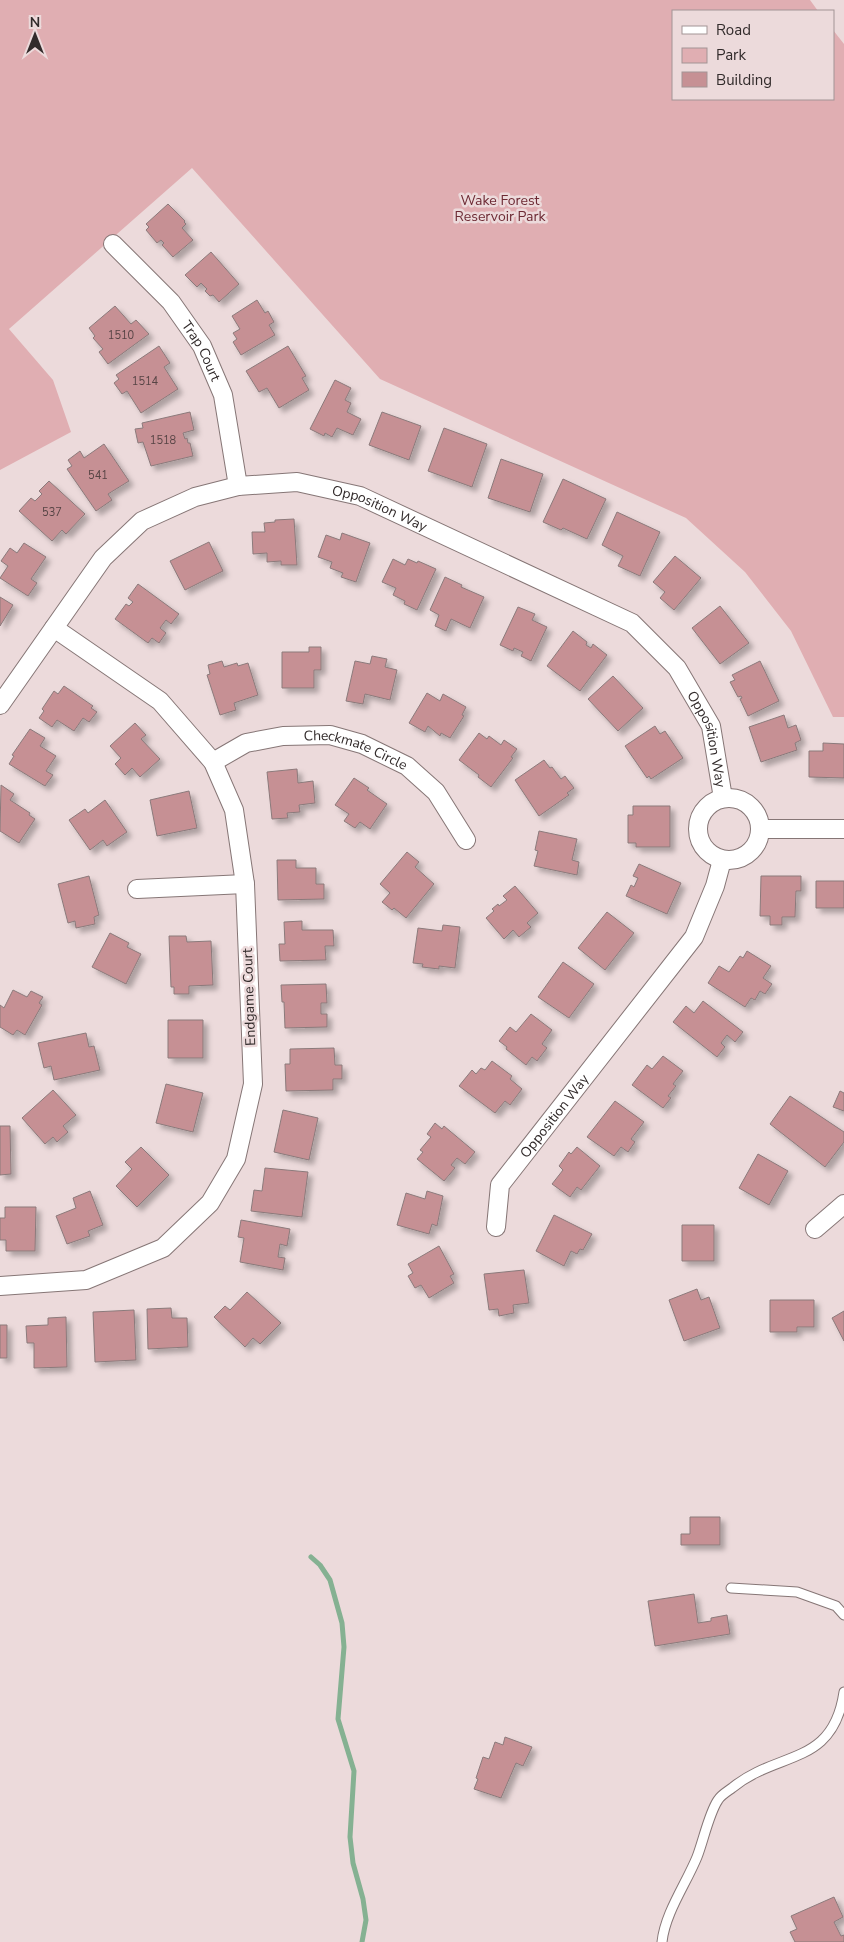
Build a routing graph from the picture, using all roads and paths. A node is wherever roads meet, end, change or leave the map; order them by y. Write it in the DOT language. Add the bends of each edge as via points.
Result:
graph roads {
  1 [pos="113,244"];
  2 [pos="238,486"];
  3 [pos="54,628"];
  4 [pos="0,705"];
  5 [pos="213,762"];
  6 [pos="724,798"];
  7 [pos="760,829"];
  8 [pos="844,829"];
  9 [pos="466,840"];
  10 [pos="722,860"];
  11 [pos="245,884"];
  12 [pos="137,889"];
  13 [pos="844,1204"];
  14 [pos="496,1227"];
  15 [pos="815,1229"];
  16 [pos="0,1286"];
  17 [pos="730,1588"];
  18 [pos="844,1616"];
  19 [pos="844,1692"];
  20 [pos="662,1942"];
  1 -- 2 [label="street, Trap Court" via="171,302 202,346 223,395"];
  2 -- 3 [label="street, Opposition Way" via="195,497 142,521 103,558"];
  2 -- 6 [label="street, Opposition Way" via="297,482 360,496 632,624 677,668 711,726"];
  3 -- 4 [label="street, Opposition Way"];
  3 -- 5 [label="street, Endgame Court" via="160,701"];
  5 -- 9 [label="street, Checkmate Circle" via="246,743 283,736 330,736 362,744 407,766 436,792"];
  5 -- 11 [label="street, Endgame Court" via="234,810"];
  6 -- 7 [label="street" via="749,805 755,812"];
  6 -- 10 [label="street" via="706,808 698,826 703,845"];
  7 -- 8 [label="street"];
  7 -- 10 [label="street" via="757,843 747,854 738,859"];
  10 -- 14 [label="street, Opposition Way" via="694,938 500,1185"];
  11 -- 12 [label="street"];
  11 -- 16 [label="street, Endgame Court" via="253,1084 236,1159 210,1203 163,1248 86,1280"];
  13 -- 15 [label="street"];
  17 -- 18 [label="lane" via="797,1592 836,1606"];
  19 -- 20 [label="lane" via="842,1706 827,1737 809,1751 759,1770 718,1800"];
}
